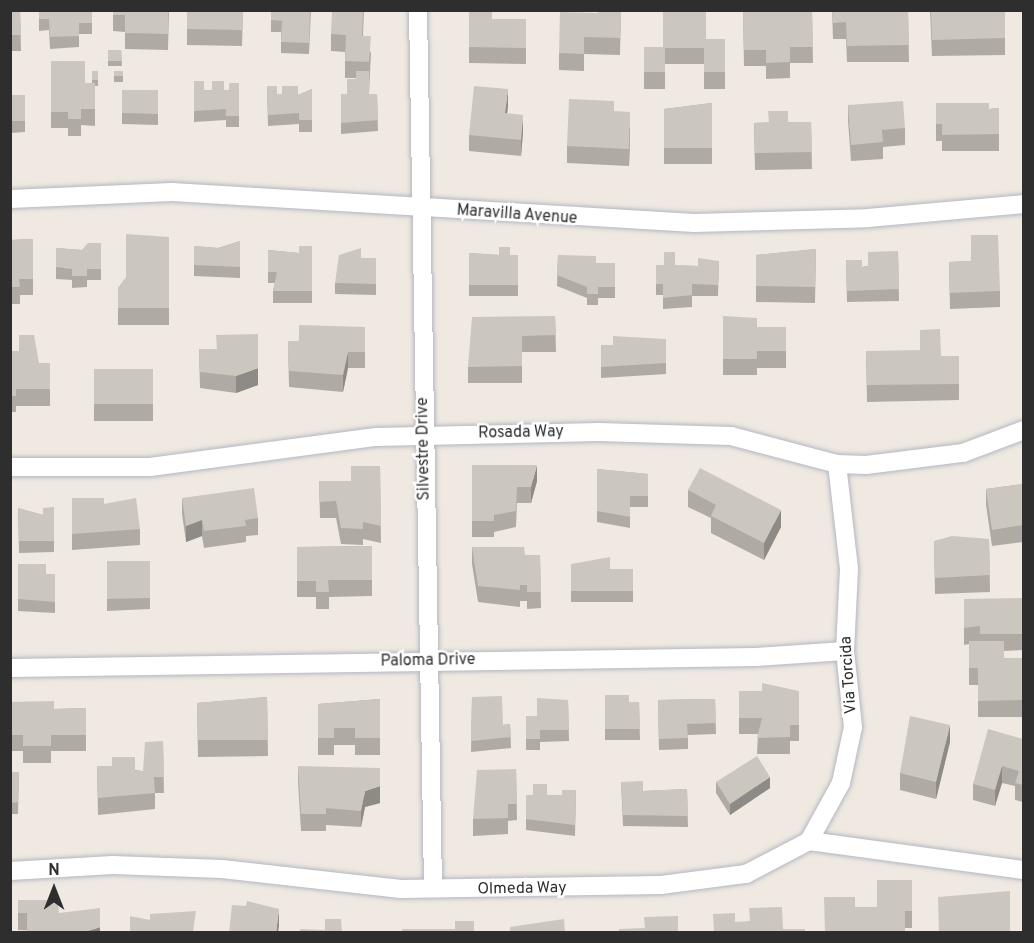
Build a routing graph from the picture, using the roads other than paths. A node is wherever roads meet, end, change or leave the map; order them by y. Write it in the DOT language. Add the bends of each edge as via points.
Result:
graph roads {
  1 [pos="418,10"];
  2 [pos="10,199"];
  3 [pos="1023,204"];
  4 [pos="417,208"];
  5 [pos="1023,430"];
  6 [pos="424,434"];
  7 [pos="837,464"];
  8 [pos="10,467"];
  9 [pos="845,651"];
  10 [pos="428,662"];
  11 [pos="10,668"];
  12 [pos="809,841"];
  13 [pos="1023,870"];
  14 [pos="10,871"];
  15 [pos="433,888"];
  1 -- 4 [label="street, Silvestre Drive"];
  2 -- 4 [label="street, Maravilla Avenue" via="172,192"];
  3 -- 4 [label="street, Maravilla Avenue" via="868,219 694,223"];
  4 -- 6 [label="street, Silvestre Drive"];
  5 -- 7 [label="street, Rosada Way" via="963,453"];
  6 -- 7 [label="street, Rosada Way" via="731,436"];
  6 -- 8 [label="street, Rosada Way" via="150,467"];
  6 -- 10 [label="street, Silvestre Drive"];
  7 -- 9 [label="street, Via Torcida" via="849,569"];
  9 -- 10 [label="street, Paloma Drive" via="756,657"];
  9 -- 12 [label="street, Via Torcida" via="853,727 851,755 828,813"];
  10 -- 11 [label="street, Paloma Drive"];
  10 -- 15 [label="street, Silvestre Drive"];
  12 -- 13 [label="street"];
  12 -- 15 [label="street, Olmeda Way" via="746,874 704,883"];
  14 -- 15 [label="street, Olmeda Way" via="113,865"];
}
